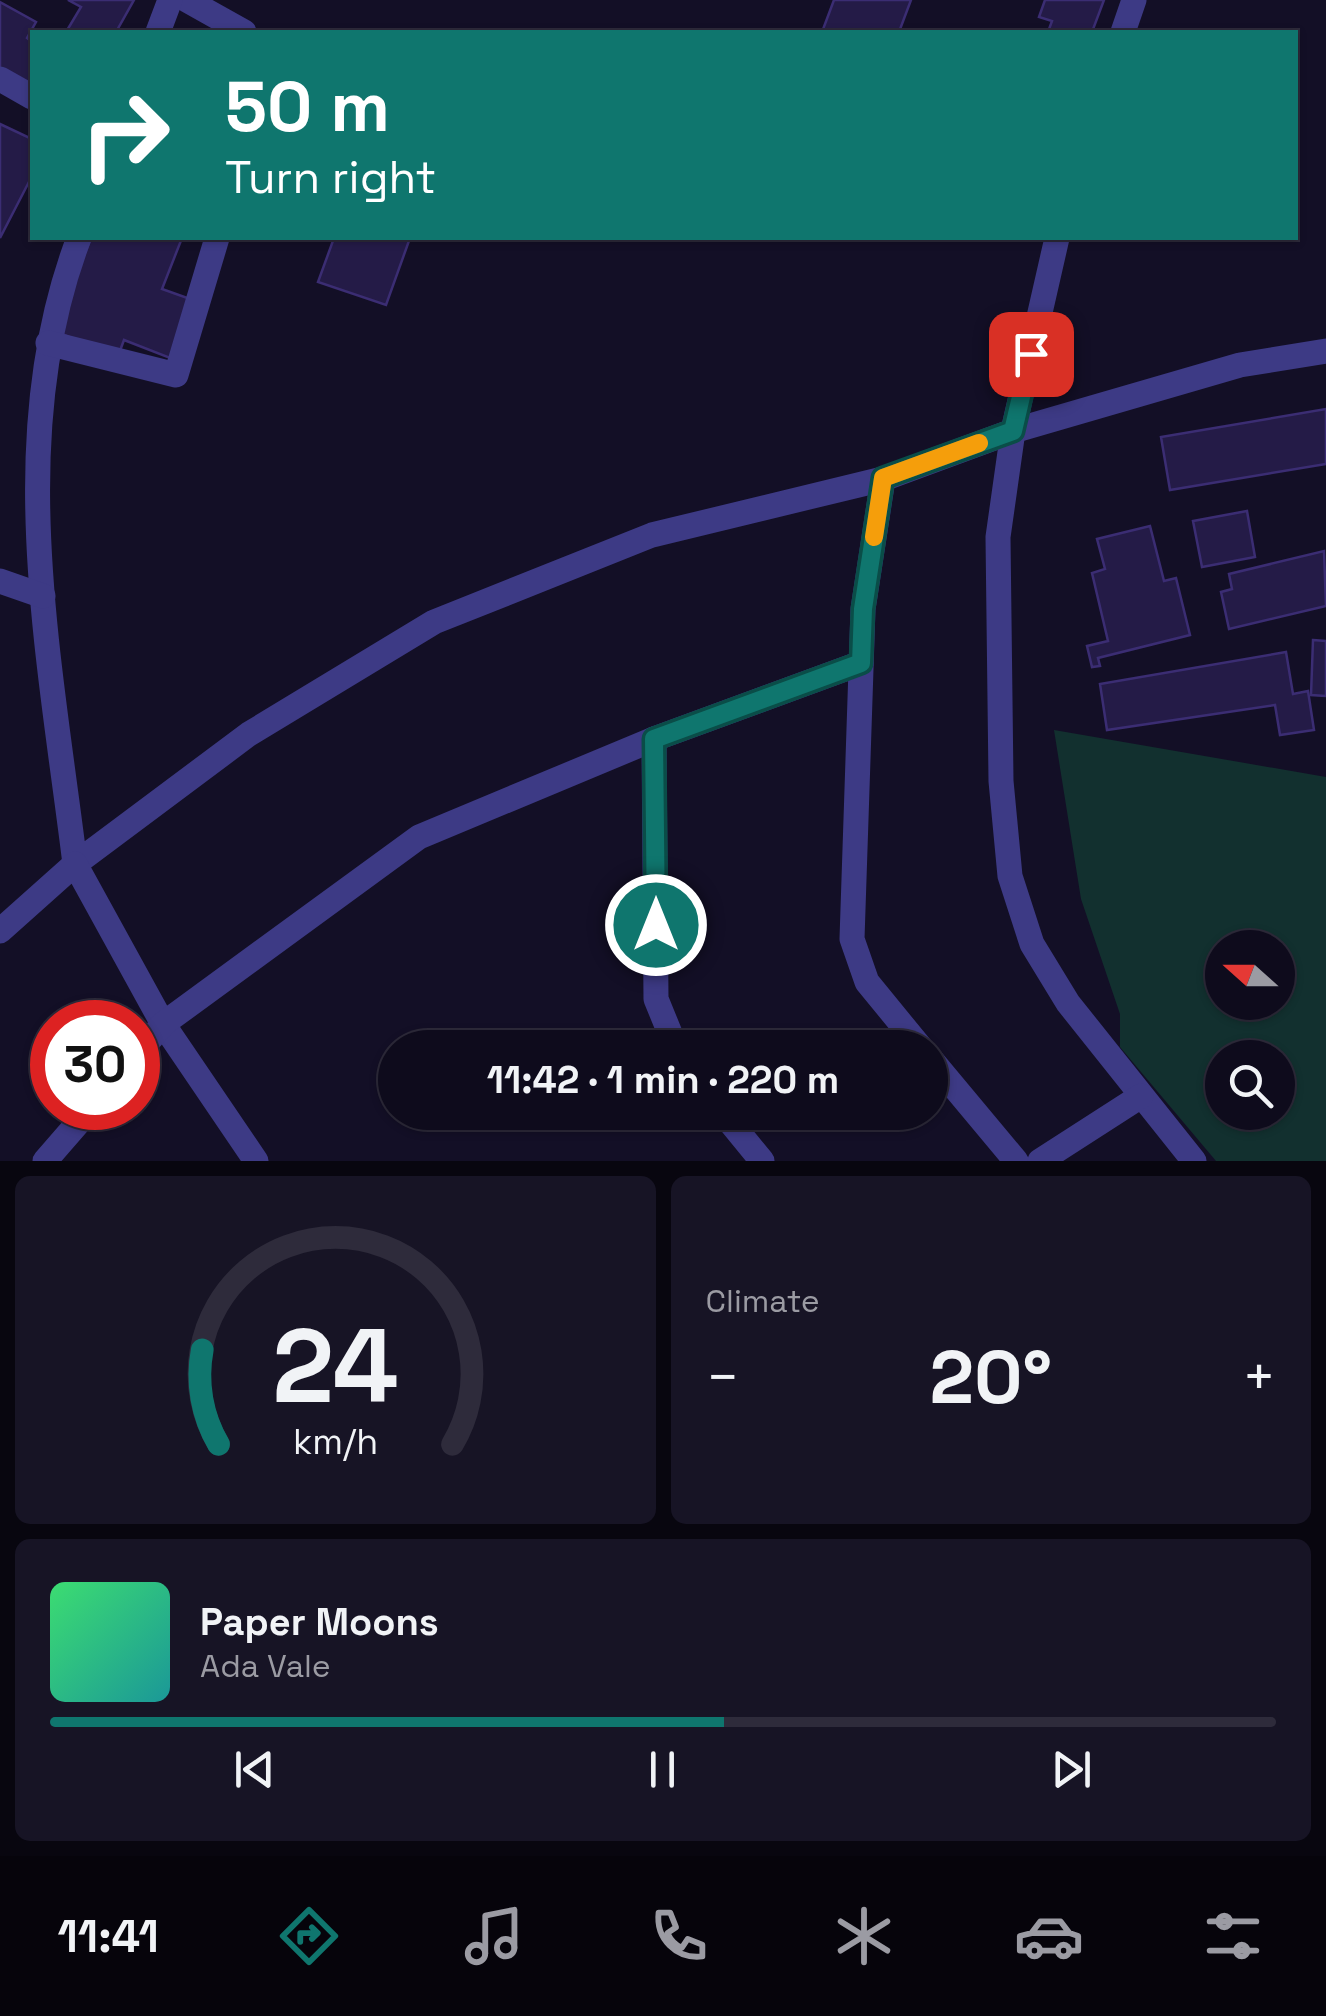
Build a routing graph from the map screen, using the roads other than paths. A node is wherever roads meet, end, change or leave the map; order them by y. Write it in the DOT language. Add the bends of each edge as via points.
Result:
graph roads {
  1 [pos="170,0"];
  2 [pos="186,0"];
  3 [pos="1134,0"];
  4 [pos="159,30"];
  5 [pos="240,30"];
  6 [pos="1124,30"];
  7 [pos="0,80"];
  8 [pos="30,96"];
  9 [pos="79,240"];
  10 [pos="216,240"];
  11 [pos="1057,240"];
  12 [pos="48,343"];
  13 [pos="1326,350"];
  14 [pos="1013,431"];
  15 [pos="883,478"];
  16 [pos="0,581"];
  17 [pos="43,596"];
  18 [pos="861,663"];
  19 [pos="654,739"];
  20 [pos="75,864"];
  21 [pos="0,931"];
  22 [pos="163,1024"];
  23 [pos="160,1027"];
  24 [pos="669,1030"];
  25 [pos="907,1030"];
  26 [pos="948,1080"];
  27 [pos="1141,1096"];
  28 [pos="72,1130"];
  29 [pos="737,1130"];
  30 [pos="46,1161"];
  31 [pos="256,1161"];
  32 [pos="762,1161"];
  33 [pos="1016,1161"];
  34 [pos="1040,1161"];
  35 [pos="1194,1161"];
  1 -- 4 [label="street"];
  2 -- 5 [label="street"];
  3 -- 6 [label="street"];
  7 -- 8 [label="street"];
  9 -- 12 [label="street"];
  10 -- 12 [label="street" via="176,375"];
  11 -- 14 [label="street"];
  12 -- 17 [label="street" via="37,496"];
  13 -- 14 [label="street" via="1240,365"];
  14 -- 15 [label="street"];
  14 -- 27 [label="street" via="998,538 1001,781 1010,876 1032,944 1068,1003"];
  15 -- 18 [label="street"];
  15 -- 20 [label="street" via="652,535 434,622 248,734"];
  16 -- 17 [label="street"];
  17 -- 20 [label="street"];
  18 -- 19 [label="street"];
  18 -- 25 [label="street" via="852,938 867,982"];
  19 -- 22 [label="street" via="419,838"];
  19 -- 24 [label="street" via="656,999"];
  20 -- 21 [label="street"];
  20 -- 22 [label="street"];
  22 -- 23 [label="street"];
  22 -- 31 [label="street"];
  26 -- 33 [label="street"];
  27 -- 34 [label="street"];
  27 -- 35 [label="street"];
  28 -- 30 [label="street"];
  29 -- 32 [label="street"];
}
